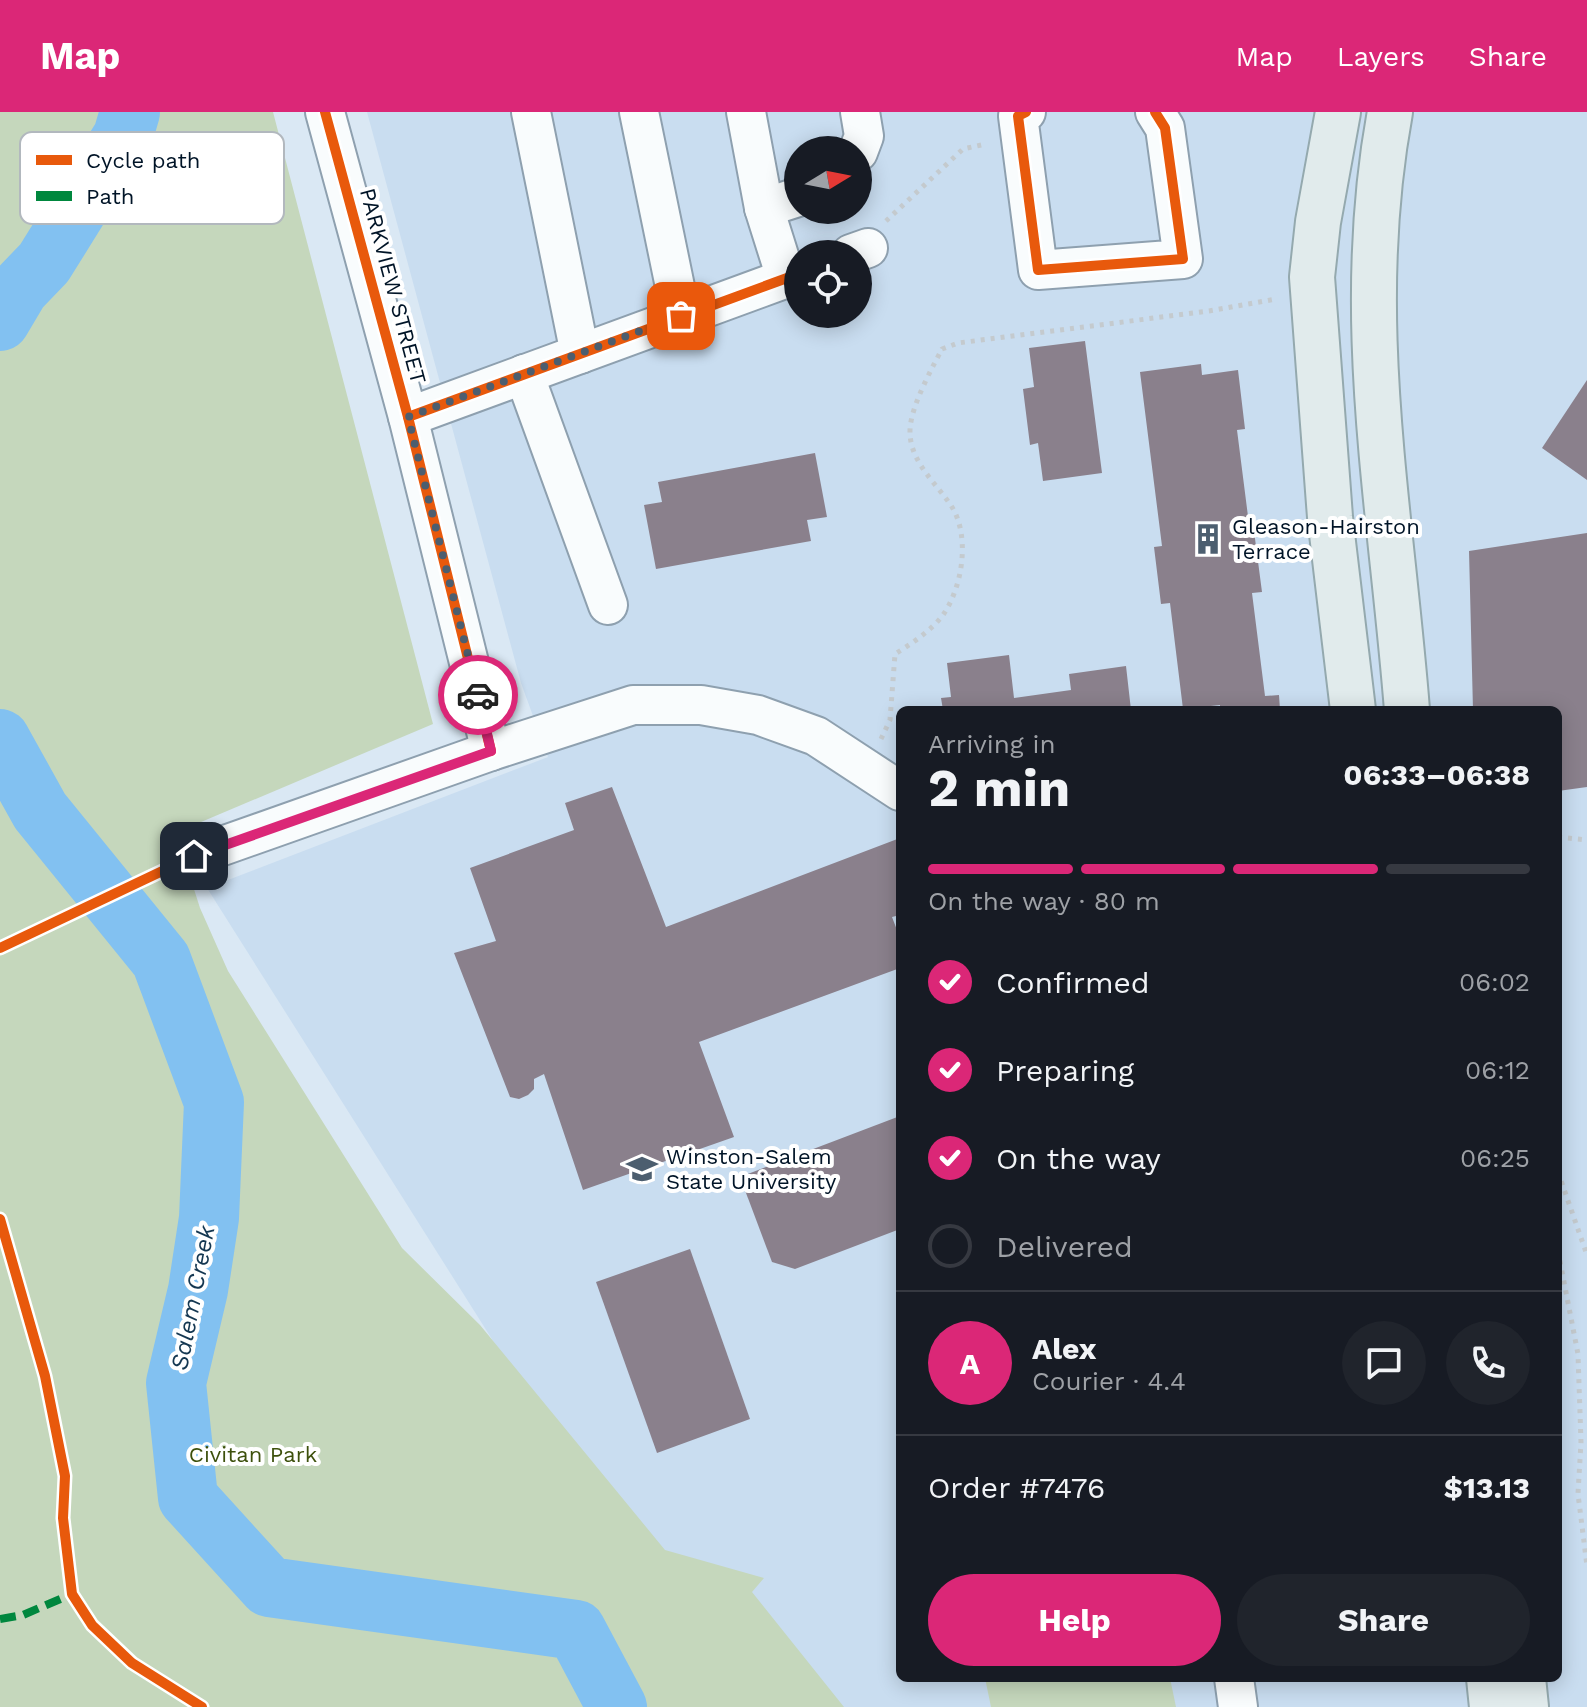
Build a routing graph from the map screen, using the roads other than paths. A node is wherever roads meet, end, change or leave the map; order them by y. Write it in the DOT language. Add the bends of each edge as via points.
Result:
graph roads {
  1 [pos="325,112"];
  2 [pos="531,112"];
  3 [pos="639,112"];
  4 [pos="746,112"];
  5 [pos="860,112"];
  6 [pos="1155,112"];
  7 [pos="1338,112"];
  8 [pos="1390,112"];
  9 [pos="1024,124"];
  10 [pos="864,136"];
  11 [pos="781,203"];
  12 [pos="787,240"];
  13 [pos="784,279"];
  14 [pos="681,316"];
  15 [pos="580,354"];
  16 [pos="524,374"];
  17 [pos="408,417"];
  18 [pos="608,605"];
  19 [pos="1353,706"];
  20 [pos="1407,706"];
  21 [pos="491,751"];
  22 [pos="896,788"];
  23 [pos="194,856"];
  24 [pos="1235,1682"];
  25 [pos="1489,1682"];
  26 [pos="1523,1682"];
  27 [pos="1238,1707"];
  28 [pos="1492,1707"];
  29 [pos="1526,1707"];
  1 -- 17 [label="street, PARKVIEW STREET"];
  2 -- 15 [label="street"];
  3 -- 14 [label="street"];
  4 -- 11 [label="street"];
  5 -- 10 [label="street"];
  6 -- 9 [label="street" via="1165,128 1183,259 1038,270"];
  7 -- 19 [label="main road" via="1312,277 1330,517"];
  8 -- 20 [label="main road" via="1380,166 1372,305 1379,447"];
  11 -- 12 [label="street"];
  13 -- 14 [label="street"];
  14 -- 15 [label="street"];
  15 -- 16 [label="street"];
  16 -- 17 [label="street"];
  16 -- 18 [label="street"];
  17 -- 21 [label="street, PARKVIEW STREET"];
  21 -- 22 [label="street" via="633,705 701,705 758,715 816,736"];
  21 -- 23 [label="street"];
  24 -- 27 [label="street"];
  25 -- 28 [label="main road"];
  26 -- 29 [label="main road"];
}
